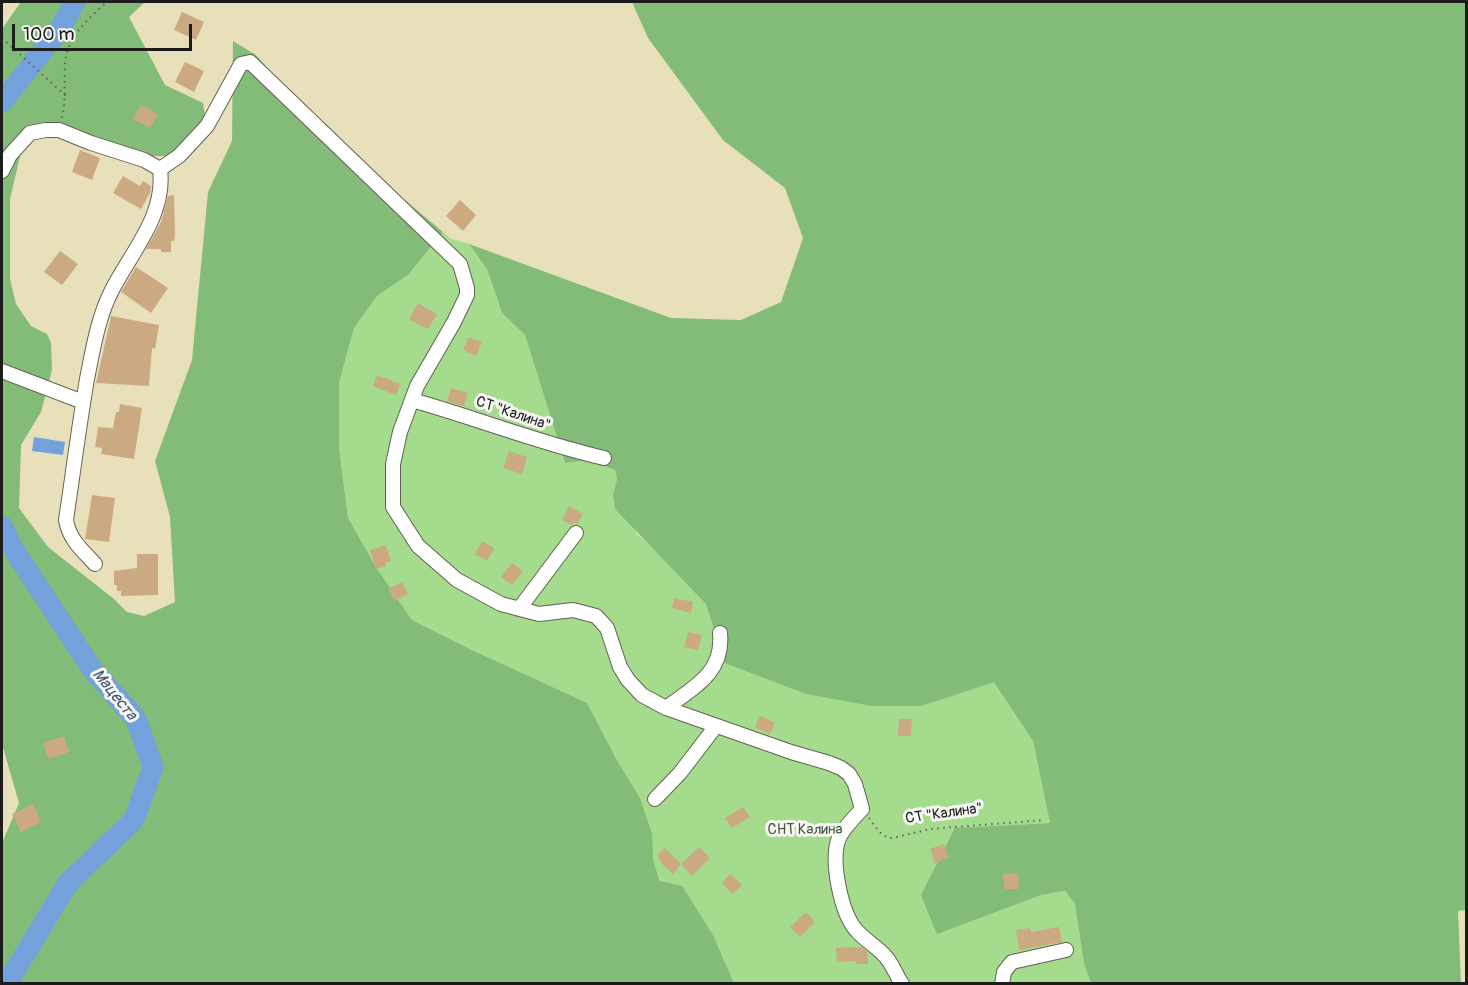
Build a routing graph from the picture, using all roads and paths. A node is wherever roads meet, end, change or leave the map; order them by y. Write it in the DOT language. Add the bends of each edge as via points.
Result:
graph roads {
  1 [pos="107,2"];
  2 [pos="2,38"];
  3 [pos="66,96"];
  4 [pos="59,130"];
  5 [pos="160,169"];
  6 [pos="2,171"];
  7 [pos="2,371"];
  8 [pos="412,400"];
  9 [pos="83,402"];
  10 [pos="604,458"];
  11 [pos="576,533"];
  12 [pos="95,564"];
  13 [pos="519,609"];
  14 [pos="720,633"];
  15 [pos="666,708"];
  16 [pos="716,726"];
  17 [pos="655,799"];
  18 [pos="862,809"];
  19 [pos="1044,820"];
  20 [pos="1066,950"];
  21 [pos="902,984"];
  22 [pos="1002,984"];
  1 -- 3 [label="path" via="83,23 68,48 64,64"];
  2 -- 3 [label="path"];
  3 -- 4 [label="path"];
  4 -- 5 [label="street"];
  4 -- 6 [label="street" via="30,133 10,155"];
  5 -- 8 [label="street" via="179,156 207,126 241,64 250,62 460,264 466,295"];
  5 -- 9 [label="street" via="158,204 146,234 111,292 94,342"];
  7 -- 9 [label="street"];
  8 -- 10 [label="street, СТ \"Калина\""];
  8 -- 13 [label="street" via="393,464 393,507 418,546 457,580 501,604"];
  9 -- 12 [label="street" via="66,520 68,532"];
  11 -- 13 [label="street"];
  13 -- 15 [label="street" via="539,614 573,610 596,616 607,628 628,680"];
  14 -- 15 [label="street" via="718,658 708,675"];
  15 -- 16 [label="street"];
  16 -- 17 [label="street"];
  16 -- 18 [label="street" via="841,768 855,784"];
  18 -- 19 [label="path, СТ \"Калина\"" via="887,838 930,829"];
  18 -- 21 [label="street" via="838,840 839,886 849,920 885,956"];
  20 -- 22 [label="street" via="1012,963"];
}
